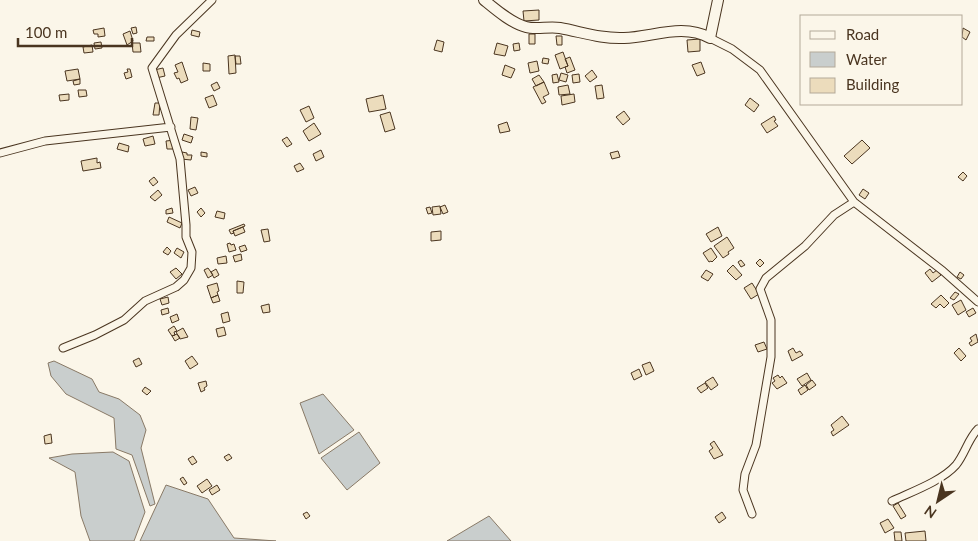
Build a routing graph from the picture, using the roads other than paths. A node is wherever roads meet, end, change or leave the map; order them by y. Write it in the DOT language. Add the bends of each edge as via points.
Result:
graph roads {
  1 [pos="212,0"];
  2 [pos="484,0"];
  3 [pos="718,0"];
  4 [pos="710,38"];
  5 [pos="171,127"];
  6 [pos="0,152"];
  7 [pos="854,202"];
  8 [pos="978,302"];
  9 [pos="63,348"];
  10 [pos="978,429"];
  11 [pos="892,501"];
  12 [pos="752,514"];
  1 -- 5 [label="street" via="176,36 152,68"];
  2 -- 4 [label="street" via="526,27 558,27 603,38 684,31"];
  3 -- 4 [label="street"];
  4 -- 7 [label="street" via="732,49 760,70"];
  5 -- 6 [label="street" via="46,141"];
  5 -- 9 [label="street" via="180,159 186,238 192,252 191,268 184,280 145,301 124,320"];
  7 -- 8 [label="street"];
  7 -- 12 [label="street" via="834,215 805,246 766,278 760,289 771,320 771,357 756,445 745,474 743,490"];
  10 -- 11 [label="street" via="956,465 941,477"];
}
